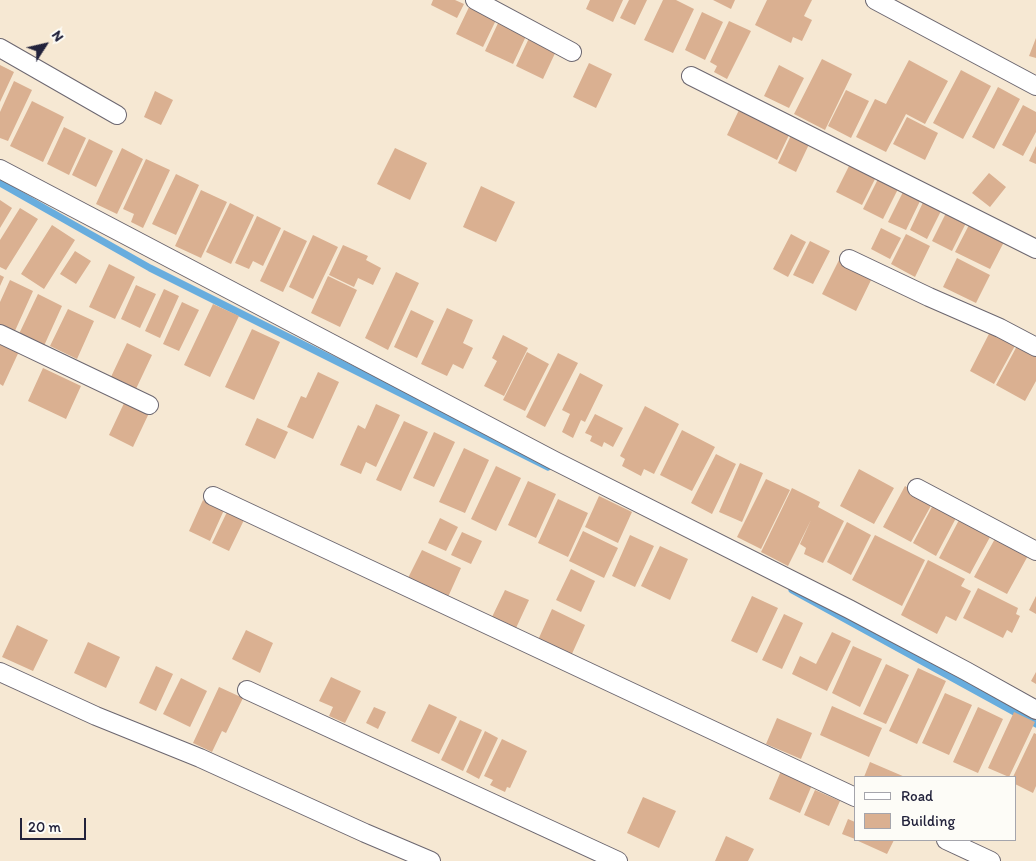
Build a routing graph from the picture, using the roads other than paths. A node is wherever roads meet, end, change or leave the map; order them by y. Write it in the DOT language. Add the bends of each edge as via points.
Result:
graph roads {
  1 [pos="475,0"];
  2 [pos="881,1"];
  3 [pos="0,48"];
  4 [pos="572,52"];
  5 [pos="691,76"];
  6 [pos="1036,86"];
  7 [pos="117,115"];
  8 [pos="0,169"];
  9 [pos="1036,249"];
  10 [pos="849,259"];
  11 [pos="0,334"];
  12 [pos="1036,347"];
  13 [pos="149,405"];
  14 [pos="916,488"];
  15 [pos="213,496"];
  16 [pos="1036,551"];
  17 [pos="0,672"];
  18 [pos="246,690"];
  19 [pos="1036,710"];
  20 [pos="854,797"];
  21 [pos="948,841"];
  22 [pos="431,861"];
  23 [pos="618,861"];
  24 [pos="990,861"];
  1 -- 4 [label="street"];
  2 -- 6 [label="street"];
  3 -- 7 [label="street"];
  5 -- 9 [label="street"];
  8 -- 19 [label="street" via="511,438 849,609"];
  10 -- 12 [label="street"];
  11 -- 13 [label="street"];
  14 -- 16 [label="street"];
  15 -- 20 [label="street"];
  17 -- 22 [label="street"];
  18 -- 23 [label="street"];
  21 -- 24 [label="street"];
}
